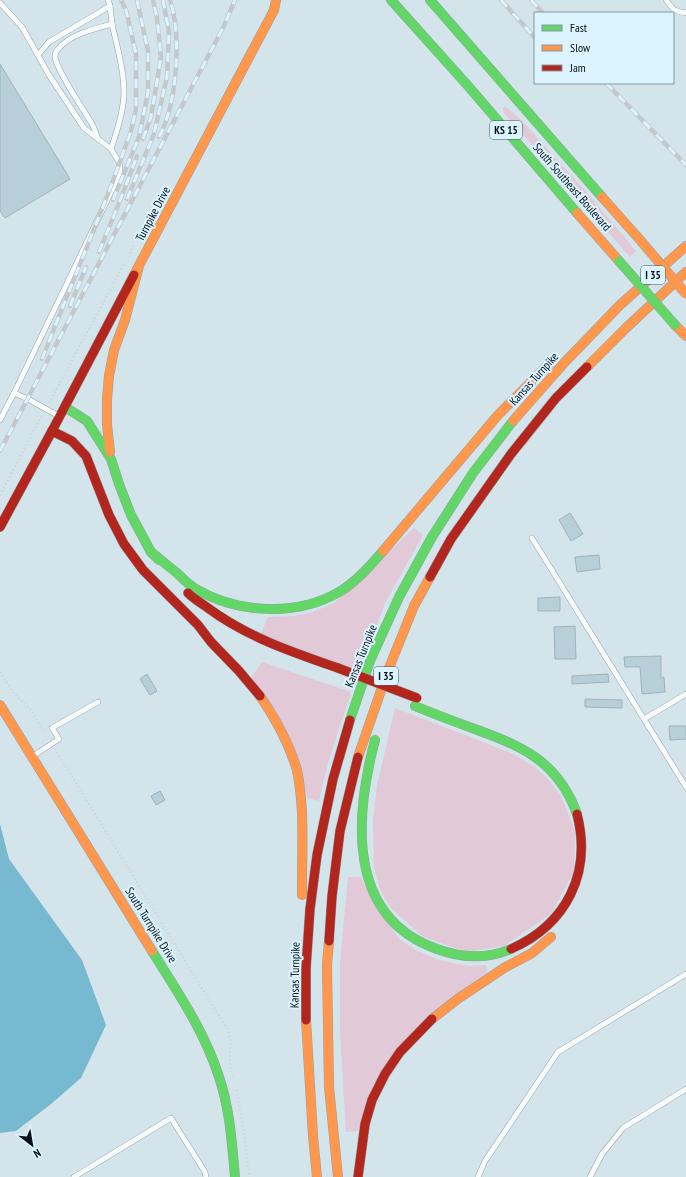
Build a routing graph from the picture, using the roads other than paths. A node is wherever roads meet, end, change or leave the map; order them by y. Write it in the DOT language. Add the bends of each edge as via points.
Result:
graph roads {
  1 [pos="108,0"];
  2 [pos="276,0"];
  3 [pos="285,0"];
  4 [pos="391,0"];
  5 [pos="430,0"];
  6 [pos="666,0"];
  7 [pos="0,3"];
  8 [pos="110,6"];
  9 [pos="274,10"];
  10 [pos="686,12"];
  11 [pos="112,24"];
  12 [pos="38,55"];
  13 [pos="98,139"];
  14 [pos="111,149"];
  15 [pos="686,246"];
  16 [pos="139,266"];
  17 [pos="686,272"];
  18 [pos="686,294"];
  19 [pos="620,305"];
  20 [pos="686,336"];
  21 [pos="568,347"];
  22 [pos="557,356"];
  23 [pos="14,393"];
  24 [pos="65,406"];
  25 [pos="60,416"];
  26 [pos="0,420"];
  27 [pos="52,431"];
  28 [pos="511,454"];
  29 [pos="111,459"];
  30 [pos="0,527"];
  31 [pos="467,532"];
  32 [pos="532,538"];
  33 [pos="151,552"];
  34 [pos="198,626"];
  35 [pos="212,630"];
  36 [pos="396,676"];
  37 [pos="350,683"];
  38 [pos="686,694"];
  39 [pos="389,698"];
  40 [pos="98,702"];
  41 [pos="416,702"];
  42 [pos="432,703"];
  43 [pos="0,704"];
  44 [pos="644,719"];
  45 [pos="377,734"];
  46 [pos="32,756"];
  47 [pos="686,787"];
  48 [pos="556,932"];
  49 [pos="686,974"];
  50 [pos="306,1033"];
  51 [pos="686,1089"];
  52 [pos="74,1177"];
  53 [pos="206,1177"];
  54 [pos="235,1177"];
  55 [pos="317,1177"];
  56 [pos="338,1177"];
  57 [pos="358,1177"];
  58 [pos="478,1177"];
  59 [pos="590,1177"];
  1 -- 8 [label="lane"];
  2 -- 9 [label="main road, Turnpike Drive"];
  3 -- 9 [label="main road, Turnpike Drive"];
  4 -- 20 [label="main road, South Southeast Boulevard / KS 15, bridge"];
  5 -- 18 [label="main road, South Southeast Boulevard / KS 15, bridge"];
  6 -- 10 [label="lane" via="674,10"];
  7 -- 12 [label="lane" via="22,27"];
  8 -- 11 [label="lane"];
  8 -- 12 [label="lane" via="49,42"];
  9 -- 16 [label="main road, Turnpike Drive"];
  11 -- 13 [label="lane" via="78,35 64,43 57,49 55,57"];
  11 -- 14 [label="lane" via="121,62 124,94 119,128"];
  12 -- 13 [label="lane" via="84,128"];
  13 -- 14 [label="lane"];
  14 -- 23 [label="lane" via="119,162 119,174"];
  15 -- 19 [label="main road, Kansas Turnpike / I 35"];
  16 -- 24 [label="main road, Turnpike Drive"];
  16 -- 29 [label="main road" via="114,350 109,376 107,425"];
  17 -- 28 [label="main road, I 35" via="556,398"];
  19 -- 21 [label="main road"];
  19 -- 50 [label="main road, Kansas Turnpike / I 35" via="515,418 472,473 432,537 399,597 370,661 347,728 317,855 306,968"];
  22 -- 33 [label="main road" via="498,415 378,557 359,577 337,593 314,603 294,607 245,608 195,589"];
  23 -- 25 [label="lane"];
  23 -- 26 [label="lane"];
  24 -- 25 [label="main road, Turnpike Drive"];
  24 -- 29 [label="main road" via="86,421"];
  25 -- 27 [label="main road, Turnpike Drive"];
  27 -- 30 [label="main road"];
  27 -- 34 [label="main road" via="72,441 86,456 109,515 124,544 143,570"];
  28 -- 31 [label="main road"];
  28 -- 56 [label="main road, I 35" via="451,539 414,606 359,753 340,831 327,965 329,1087"];
  29 -- 33 [label="main road" via="131,516"];
  32 -- 44 [label="lane"];
  33 -- 41 [label="main road, bridge" via="190,595 243,632 276,647 338,668"];
  34 -- 35 [label="main road"];
  34 -- 50 [label="main road" via="259,695 274,717 296,766 301,793 303,832 300,987"];
  36 -- 39 [label="main road"];
  37 -- 41 [label="main road"];
  38 -- 44 [label="lane"];
  40 -- 46 [label="lane" via="52,728 59,740"];
  41 -- 42 [label="main road"];
  41 -- 45 [label="main road" via="527,752 544,763 571,797 583,839 582,861 567,903 535,936 516,947 493,955 472,957 453,954 435,950 414,939 397,926 382,907 368,883 362,858 365,791"];
  43 -- 46 [label="main road, South Turnpike Drive"];
  44 -- 47 [label="lane"];
  46 -- 54 [label="main road, South Turnpike Drive" via="185,1004 206,1043 222,1088"];
  48 -- 57 [label="main road" via="532,953 504,968 436,1015 400,1052 372,1100 365,1124"];
  49 -- 58 [label="lane" via="558,1052 485,1161"];
  50 -- 55 [label="main road, Kansas Turnpike / I 35"];
  51 -- 59 [label="lane" via="623,1128 602,1154"];
  52 -- 53 [label="lane" via="171,1118 206,1172"];
}
